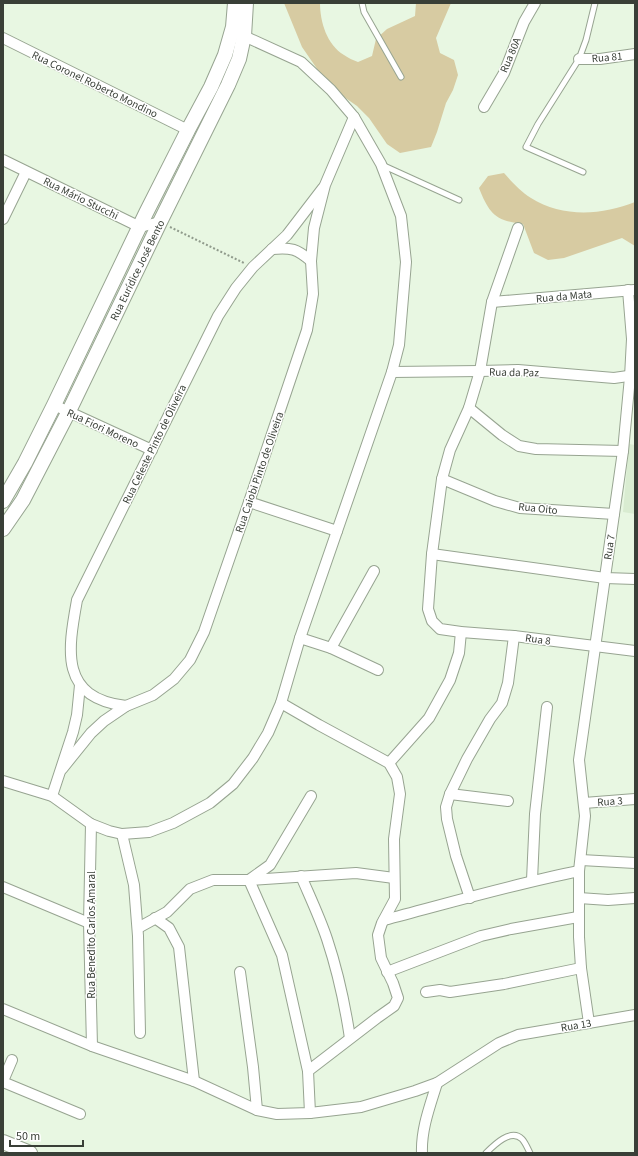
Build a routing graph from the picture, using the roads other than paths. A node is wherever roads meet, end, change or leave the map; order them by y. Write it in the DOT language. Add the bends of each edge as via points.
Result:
graph roads {
  1 [pos="236,3"];
  2 [pos="246,3"];
  3 [pos="362,3"];
  4 [pos="535,3"];
  5 [pos="595,3"];
  6 [pos="244,36"];
  7 [pos="3,38"];
  8 [pos="635,54"];
  9 [pos="579,59"];
  10 [pos="401,77"];
  11 [pos="484,107"];
  12 [pos="354,117"];
  13 [pos="188,130"];
  14 [pos="3,160"];
  15 [pos="382,164"];
  16 [pos="26,172"];
  17 [pos="583,172"];
  18 [pos="326,185"];
  19 [pos="459,200"];
  20 [pos="3,219"];
  21 [pos="160,222"];
  22 [pos="140,227"];
  23 [pos="518,228"];
  24 [pos="272,249"];
  25 [pos="311,261"];
  26 [pos="632,290"];
  27 [pos="492,302"];
  28 [pos="480,371"];
  29 [pos="392,372"];
  30 [pos="632,376"];
  31 [pos="54,405"];
  32 [pos="469,408"];
  33 [pos="69,412"];
  34 [pos="152,450"];
  35 [pos="623,451"];
  36 [pos="442,479"];
  37 [pos="3,501"];
  38 [pos="249,502"];
  39 [pos="614,514"];
  40 [pos="3,529"];
  41 [pos="337,531"];
  42 [pos="432,554"];
  43 [pos="374,571"];
  44 [pos="605,578"];
  45 [pos="635,579"];
  46 [pos="461,632"];
  47 [pos="514,636"];
  48 [pos="300,638"];
  49 [pos="594,647"];
  50 [pos="331,648"];
  51 [pos="635,651"];
  52 [pos="378,670"];
  53 [pos="80,685"];
  54 [pos="281,703"];
  55 [pos="126,706"];
  56 [pos="547,707"];
  57 [pos="389,763"];
  58 [pos="62,769"];
  59 [pos="3,781"];
  60 [pos="450,794"];
  61 [pos="52,796"];
  62 [pos="311,796"];
  63 [pos="635,799"];
  64 [pos="508,801"];
  65 [pos="584,803"];
  66 [pos="91,824"];
  67 [pos="122,834"];
  68 [pos="580,860"];
  69 [pos="635,863"];
  70 [pos="579,871"];
  71 [pos="301,876"];
  72 [pos="394,878"];
  73 [pos="249,880"];
  74 [pos="532,880"];
  75 [pos="3,887"];
  76 [pos="470,898"];
  77 [pos="579,898"];
  78 [pos="635,898"];
  79 [pos="578,917"];
  80 [pos="156,918"];
  81 [pos="384,920"];
  82 [pos="89,923"];
  83 [pos="138,928"];
  84 [pos="581,968"];
  85 [pos="240,972"];
  86 [pos="387,972"];
  87 [pos="426,992"];
  88 [pos="3,1009"];
  89 [pos="635,1015"];
  90 [pos="589,1023"];
  91 [pos="140,1033"];
  92 [pos="350,1038"];
  93 [pos="92,1046"];
  94 [pos="12,1060"];
  95 [pos="308,1071"];
  96 [pos="3,1081"];
  97 [pos="194,1081"];
  98 [pos="437,1083"];
  99 [pos="257,1110"];
  100 [pos="310,1113"];
  101 [pos="80,1114"];
  102 [pos="3,1142"];
  103 [pos="30,1153"];
  104 [pos="422,1153"];
  105 [pos="486,1153"];
  106 [pos="530,1153"];
  1 -- 13 [label="street, Rua Eurídice José Bento" via="225,55"];
  2 -- 6 [label="street, Rua Eurídice José Bento"];
  3 -- 10 [label="lane" via="364,12"];
  4 -- 11 [label="street, Rua 80A" via="524,22 504,73"];
  5 -- 9 [label="lane"];
  6 -- 12 [label="street" via="301,62 331,90"];
  6 -- 21 [label="street, Rua Eurídice José Bento" via="239,59 228,85"];
  7 -- 13 [label="street, Rua Coronel Roberto Mondino"];
  8 -- 9 [label="street, Rua 81"];
  9 -- 17 [label="lane" via="526,147"];
  12 -- 15 [label="street"];
  12 -- 18 [label="street, Rua Caiobi Pinto de Oliveira"];
  13 -- 22 [label="street, Rua Eurídice José Bento"];
  14 -- 16 [label="street, Rua Mário Stucchi"];
  15 -- 19 [label="lane"];
  15 -- 29 [label="street" via="401,216 406,262 399,345"];
  16 -- 20 [label="street"];
  16 -- 22 [label="street, Rua Mário Stucchi"];
  18 -- 24 [label="street, Rua Celeste Pinto de Oliveira" via="290,231"];
  18 -- 25 [label="street, Rua Caiobi Pinto de Oliveira" via="314,228"];
  21 -- 22 [label="street"];
  21 -- 33 [label="street, Rua Eurídice José Bento"];
  22 -- 31 [label="street, Rua Eurídice José Bento"];
  23 -- 27 [label="street"];
  24 -- 25 [label="street" via="292,249"];
  24 -- 34 [label="street, Rua Celeste Pinto de Oliveira" via="236,288 218,316"];
  25 -- 38 [label="street, Rua Caiobi Pinto de Oliveira" via="313,294 307,330"];
  26 -- 27 [label="street, Rua da Mata"];
  26 -- 30 [label="street, Rua 7"];
  27 -- 28 [label="street"];
  28 -- 29 [label="street, Rua da Paz"];
  28 -- 30 [label="street, Rua da Paz" via="518,370 614,378"];
  28 -- 32 [label="street"];
  29 -- 41 [label="street"];
  30 -- 35 [label="street, Rua 7"];
  31 -- 33 [label="street, Rua Fiori Moreno"];
  31 -- 37 [label="street, Rua Eurídice José Bento"];
  32 -- 35 [label="street" via="519,446 536,450"];
  32 -- 36 [label="street" via="450,450"];
  33 -- 34 [label="street, Rua Fiori Moreno"];
  33 -- 40 [label="street, Rua Eurídice José Bento" via="23,500"];
  34 -- 53 [label="street, Rua Celeste Pinto de Oliveira" via="78,600 71,637 71,660"];
  35 -- 39 [label="street, Rua 7"];
  36 -- 39 [label="street, Rua Oito" via="495,501 520,508"];
  36 -- 42 [label="street"];
  38 -- 41 [label="street"];
  38 -- 55 [label="street, Rua Caiobi Pinto de Oliveira" via="204,632 190,660 174,679 153,695"];
  39 -- 44 [label="street, Rua 7"];
  41 -- 48 [label="street"];
  42 -- 44 [label="street"];
  42 -- 46 [label="street, Rua 8" via="428,609 432,621 440,629"];
  43 -- 50 [label="street"];
  44 -- 45 [label="street"];
  44 -- 49 [label="street, Rua 7"];
  46 -- 47 [label="street, Rua 8"];
  46 -- 57 [label="street" via="459,653 450,680 429,718"];
  47 -- 49 [label="street, Rua 8"];
  47 -- 60 [label="street" via="508,683 502,703 467,759"];
  48 -- 50 [label="street"];
  48 -- 54 [label="street"];
  49 -- 51 [label="street, Rua 8"];
  49 -- 65 [label="street, Rua 7" via="579,760"];
  50 -- 52 [label="street"];
  53 -- 55 [label="street" via="110,704"];
  53 -- 58 [label="street, Rua Caiobi Pinto de Oliveira" via="77,715"];
  54 -- 57 [label="street"];
  54 -- 67 [label="street" via="268,733 233,784 210,802 173,823 150,832"];
  55 -- 58 [label="street, Rua Caiobi Pinto de Oliveira" via="91,733"];
  56 -- 74 [label="street" via="535,814"];
  57 -- 72 [label="street" via="397,777 400,794 394,839"];
  58 -- 61 [label="street, Rua Caiobi Pinto de Oliveira"];
  59 -- 61 [label="street"];
  60 -- 64 [label="street"];
  60 -- 76 [label="street" via="446,807 447,819"];
  61 -- 66 [label="street"];
  62 -- 73 [label="street" via="270,865"];
  63 -- 65 [label="street, Rua 3"];
  65 -- 68 [label="street, Rua 7"];
  66 -- 67 [label="street"];
  66 -- 82 [label="street, Rua Benedito Carlos Amaral"];
  67 -- 83 [label="street" via="134,884"];
  68 -- 69 [label="street"];
  68 -- 70 [label="street, Rua 7"];
  70 -- 74 [label="street"];
  70 -- 77 [label="street, Rua 7"];
  71 -- 72 [label="street" via="356,873"];
  71 -- 73 [label="street"];
  71 -- 92 [label="street" via="329,944 346,1007"];
  72 -- 81 [label="street" via="395,899"];
  73 -- 80 [label="street" via="213,880 190,889 167,912"];
  73 -- 95 [label="street" via="282,955"];
  74 -- 76 [label="street"];
  75 -- 82 [label="street"];
  76 -- 81 [label="street"];
  77 -- 78 [label="street"];
  77 -- 79 [label="street, Rua 7"];
  79 -- 84 [label="street, Rua 7"];
  79 -- 86 [label="street" via="481,936"];
  80 -- 83 [label="street"];
  80 -- 97 [label="street" via="169,928 179,947"];
  81 -- 86 [label="street" via="378,936 381,958"];
  82 -- 93 [label="street, Rua Benedito Carlos Amaral"];
  83 -- 91 [label="street"];
  84 -- 87 [label="street" via="504,984 450,992"];
  84 -- 90 [label="street, Rua 7"];
  85 -- 99 [label="street"];
  86 -- 92 [label="street" via="398,998 394,1006"];
  88 -- 93 [label="street, Rua 13"];
  89 -- 90 [label="street, Rua 13"];
  90 -- 98 [label="street, Rua 13" via="518,1035 499,1043"];
  92 -- 95 [label="street"];
  93 -- 97 [label="street, Rua 13"];
  94 -- 96 [label="street"];
  95 -- 100 [label="street"];
  96 -- 101 [label="street"];
  97 -- 99 [label="street, Rua 13"];
  98 -- 100 [label="street, Rua 13" via="361,1107"];
  98 -- 104 [label="street" via="424,1128"];
  99 -- 100 [label="street, Rua 13" via="277,1114"];
  102 -- 103 [label="street"];
  105 -- 106 [label="lane" via="504,1138 513,1135 522,1138"];
}
